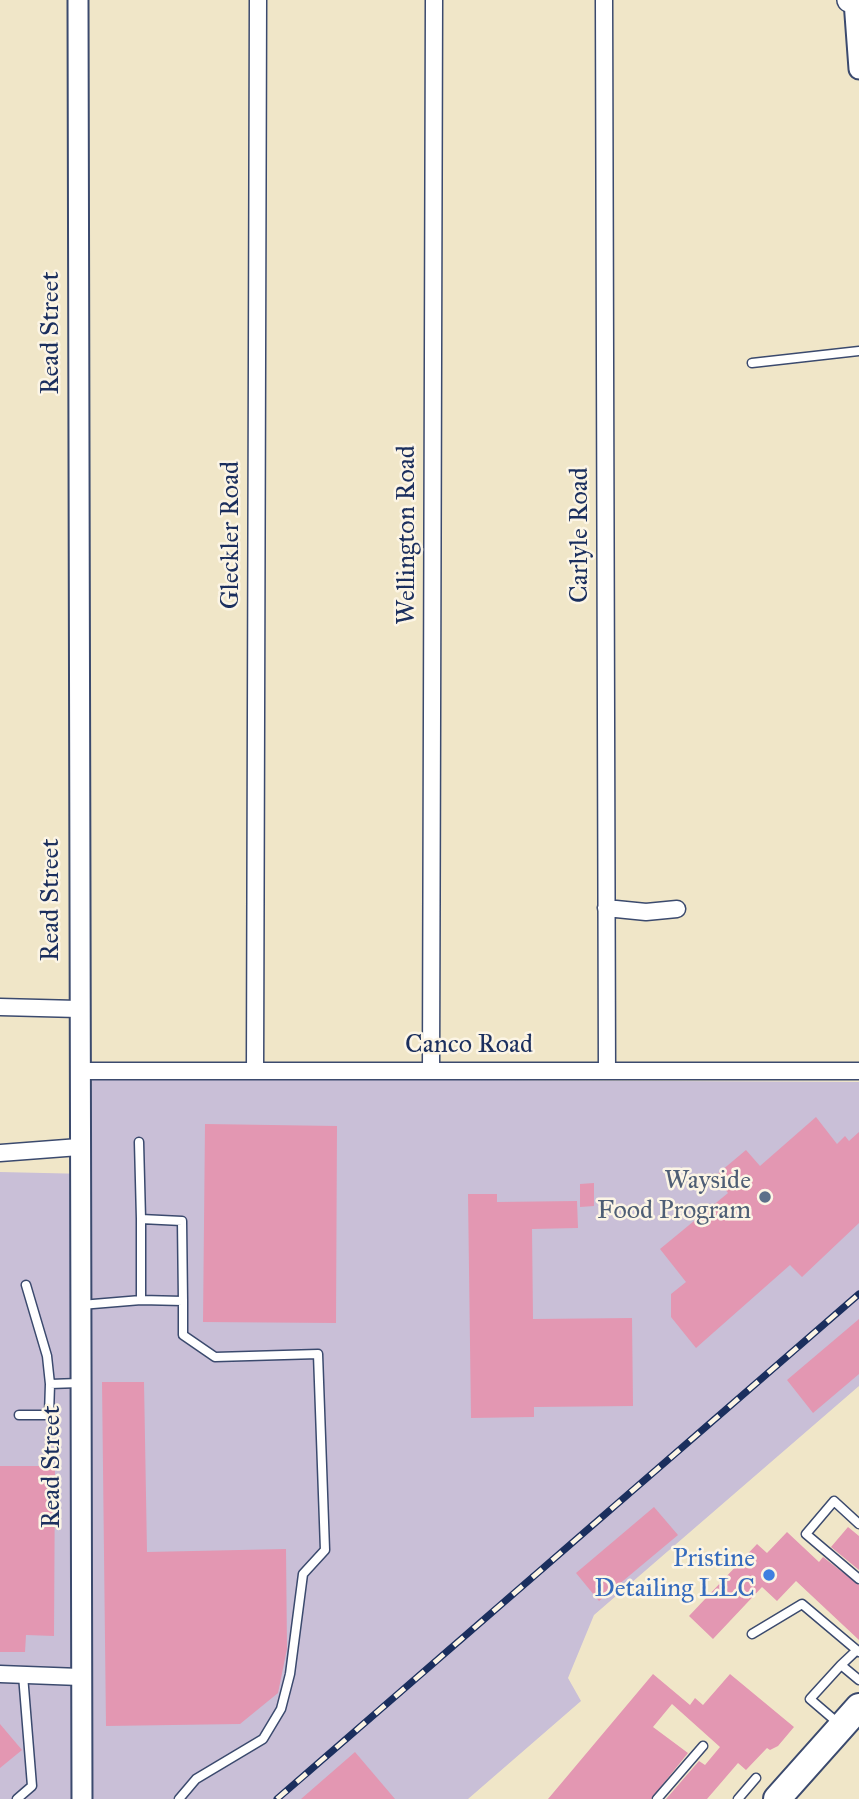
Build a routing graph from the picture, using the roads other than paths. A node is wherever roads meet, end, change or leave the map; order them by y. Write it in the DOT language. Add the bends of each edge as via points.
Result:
graph roads {
  1 [pos="78,0"];
  2 [pos="258,0"];
  3 [pos="434,0"];
  4 [pos="604,0"];
  5 [pos="854,1"];
  6 [pos="859,69"];
  7 [pos="859,351"];
  8 [pos="752,363"];
  9 [pos="606,908"];
  10 [pos="677,909"];
  11 [pos="0,1007"];
  12 [pos="78,1009"];
  13 [pos="607,1070"];
  14 [pos="79,1071"];
  15 [pos="255,1071"];
  16 [pos="431,1071"];
  17 [pos="859,1071"];
  18 [pos="139,1142"];
  19 [pos="79,1147"];
  20 [pos="0,1153"];
  21 [pos="142,1219"];
  22 [pos="26,1285"];
  23 [pos="141,1300"];
  24 [pos="183,1301"];
  25 [pos="79,1305"];
  26 [pos="79,1383"];
  27 [pos="50,1384"];
  28 [pos="19,1415"];
  29 [pos="859,1524"];
  30 [pos="859,1579"];
  31 [pos="751,1634"];
  32 [pos="858,1651"];
  33 [pos="841,1665"];
  34 [pos="0,1674"];
  35 [pos="23,1675"];
  36 [pos="80,1677"];
  37 [pos="859,1680"];
  38 [pos="850,1716"];
  39 [pos="703,1745"];
  40 [pos="756,1778"];
  41 [pos="17,1799"];
  42 [pos="82,1799"];
  43 [pos="179,1799"];
  44 [pos="657,1799"];
  45 [pos="738,1799"];
  46 [pos="777,1799"];
  1 -- 12 [label="street, Read Street"];
  2 -- 15 [label="street, Gleckler Road"];
  3 -- 16 [label="street, Wellington Road"];
  4 -- 9 [label="street, Carlyle Road"];
  5 -- 6 [label="street"];
  7 -- 8 [label="lane"];
  9 -- 10 [label="street"];
  9 -- 13 [label="street, Carlyle Road"];
  11 -- 12 [label="street"];
  12 -- 14 [label="street, Read Street"];
  13 -- 16 [label="street, Canco Road"];
  13 -- 17 [label="street, Canco Road"];
  14 -- 15 [label="street, Canco Road"];
  14 -- 19 [label="street, Read Street"];
  15 -- 16 [label="street, Canco Road"];
  18 -- 21 [label="lane"];
  19 -- 20 [label="street"];
  19 -- 25 [label="street, Read Street"];
  21 -- 23 [label="lane"];
  21 -- 24 [label="lane" via="182,1222"];
  22 -- 27 [label="lane" via="47,1356"];
  23 -- 24 [label="lane"];
  23 -- 25 [label="lane"];
  24 -- 43 [label="lane" via="183,1335 215,1357 318,1354 325,1550 303,1574 281,1709 263,1739 196,1779"];
  25 -- 26 [label="street, Read Street"];
  26 -- 27 [label="lane"];
  26 -- 36 [label="street, Read Street"];
  27 -- 28 [label="lane" via="49,1415"];
  29 -- 30 [label="lane" via="834,1502 806,1534"];
  31 -- 32 [label="lane" via="802,1604"];
  32 -- 33 [label="lane"];
  33 -- 37 [label="lane"];
  33 -- 38 [label="lane" via="810,1699"];
  34 -- 35 [label="street"];
  35 -- 36 [label="street"];
  35 -- 41 [label="lane" via="32,1786"];
  36 -- 42 [label="street, Read Street"];
  38 -- 46 [label="highway"];
  39 -- 44 [label="lane"];
  40 -- 45 [label="lane"];
}
